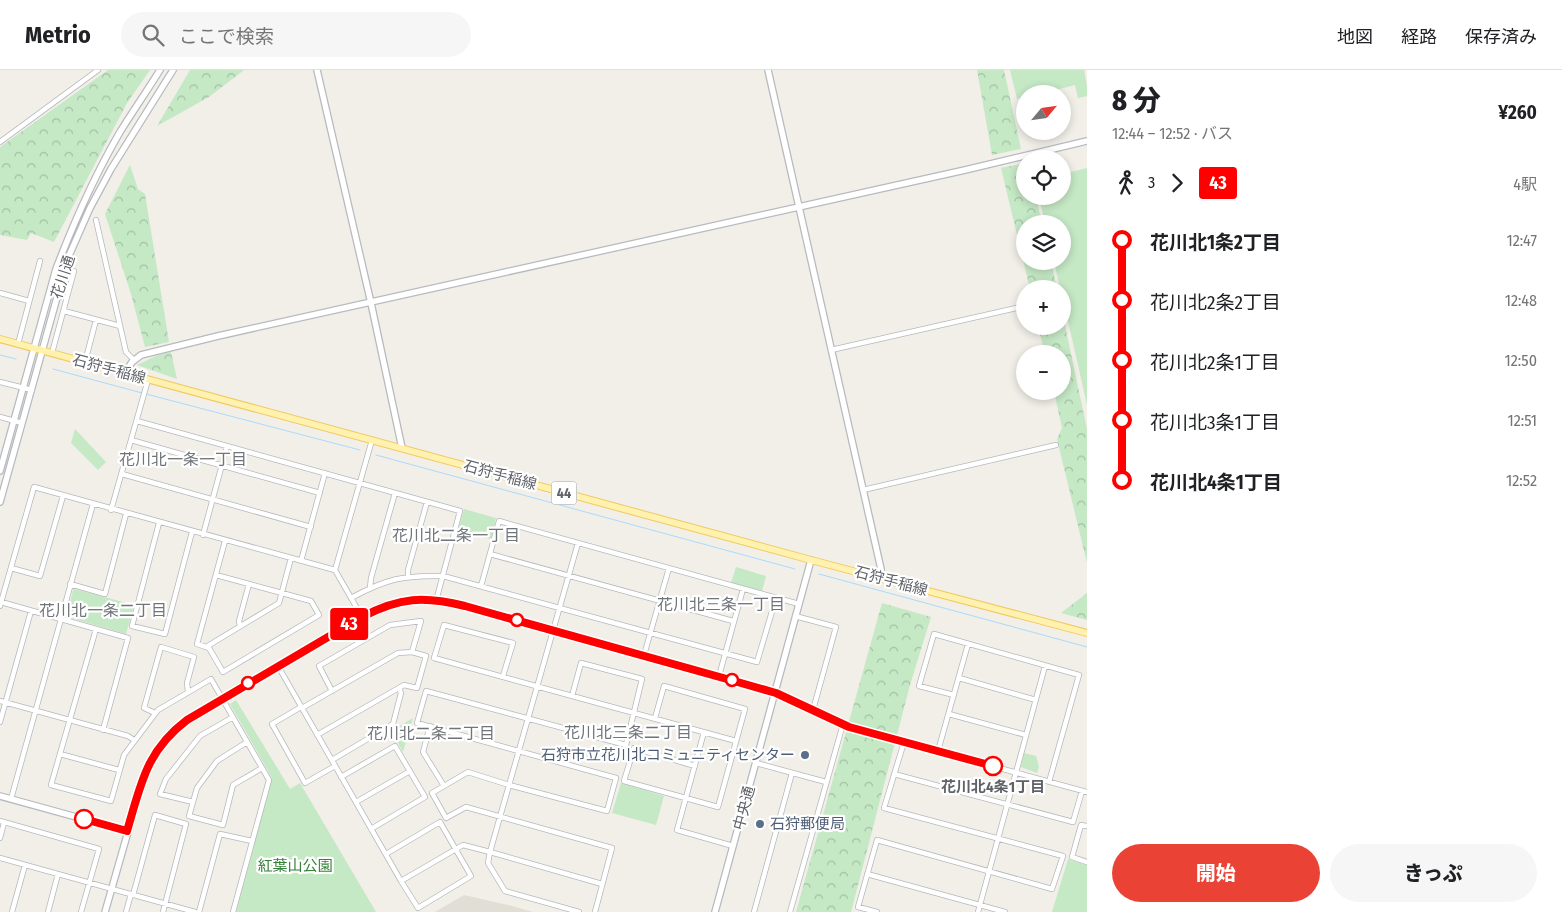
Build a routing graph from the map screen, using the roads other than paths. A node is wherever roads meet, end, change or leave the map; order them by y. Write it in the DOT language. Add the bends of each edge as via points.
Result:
graph roads {
  1 [pos="98,70"];
  2 [pos="160,70"];
  3 [pos="173,70"];
  4 [pos="317,70"];
  5 [pos="768,70"];
  6 [pos="1087,141"];
  7 [pos="0,142"];
  8 [pos="798,207"];
  9 [pos="96,220"];
  10 [pos="40,261"];
  11 [pos="74,271"];
  12 [pos="0,293"];
  13 [pos="29,302"];
  14 [pos="371,303"];
  15 [pos="1016,308"];
  16 [pos="64,311"];
  17 [pos="96,320"];
  18 [pos="120,326"];
  19 [pos="0,339"];
  20 [pos="18,344"];
  21 [pos="34,348"];
  22 [pos="831,350"];
  23 [pos="42,351"];
  24 [pos="52,353"];
  25 [pos="134,360"];
  26 [pos="85,362"];
  27 [pos="125,373"];
  28 [pos="148,380"];
  29 [pos="0,382"];
  30 [pos="23,388"];
  31 [pos="32,390"];
  32 [pos="0,417"];
  33 [pos="14,421"];
  34 [pos="137,421"];
  35 [pos="22,423"];
  36 [pos="131,440"];
  37 [pos="372,440"];
  38 [pos="1056,445"];
  39 [pos="227,446"];
  40 [pos="402,448"];
  41 [pos="221,466"];
  42 [pos="0,471"];
  43 [pos="325,473"];
  44 [pos="122,474"];
  45 [pos="360,483"];
  46 [pos="863,490"];
  47 [pos="320,492"];
  48 [pos="395,492"];
  49 [pos="1,493"];
  50 [pos="63,496"];
  51 [pos="212,500"];
  52 [pos="0,502"];
  53 [pos="427,502"];
  54 [pos="93,504"];
  55 [pos="111,510"];
  56 [pos="126,514"];
  57 [pos="159,523"];
  58 [pos="311,527"];
  59 [pos="192,532"];
  60 [pos="203,535"];
  61 [pos="225,541"];
  62 [pos="578,543"];
  63 [pos="490,554"];
  64 [pos="291,558"];
  65 [pos="811,560"];
  66 [pos="301,561"];
  67 [pos="11,568"];
  68 [pos="669,568"];
  69 [pos="335,570"];
  70 [pos="216,575"];
  71 [pos="442,576"];
  72 [pos="568,576"];
  73 [pos="408,577"];
  74 [pos="881,579"];
  75 [pos="70,584"];
  76 [pos="248,584"];
  77 [pos="481,586"];
  78 [pos="370,588"];
  79 [pos="743,588"];
  80 [pos="282,593"];
  81 [pos="351,598"];
  82 [pos="776,598"];
  83 [pos="436,600"];
  84 [pos="660,601"];
  85 [pos="1,604"];
  86 [pos="798,604"];
  87 [pos="560,608"];
  88 [pos="30,611"];
  89 [pos="795,616"];
  90 [pos="362,617"];
  91 [pos="61,619"];
  92 [pos="733,621"];
  93 [pos="240,626"];
  94 [pos="96,629"];
  95 [pos="554,630"];
  96 [pos="651,633"];
  97 [pos="1087,633"];
  98 [pos="968,644"];
  99 [pos="206,647"];
  100 [pos="412,652"];
  101 [pos="725,654"];
  102 [pos="644,655"];
  103 [pos="278,666"];
  104 [pos="1045,666"];
  105 [pos="503,676"];
  106 [pos="719,676"];
  107 [pos="959,678"];
  108 [pos="538,686"];
  109 [pos="399,688"];
  110 [pos="332,691"];
  111 [pos="188,692"];
  112 [pos="776,693"];
  113 [pos="954,695"];
  114 [pos="572,696"];
  115 [pos="222,698"];
  116 [pos="1036,700"];
  117 [pos="3,702"];
  118 [pos="301,708"];
  119 [pos="36,710"];
  120 [pos="813,710"];
  121 [pos="155,713"];
  122 [pos="634,713"];
  123 [pos="949,714"];
  124 [pos="233,717"];
  125 [pos="655,718"];
  126 [pos="528,719"];
  127 [pos="70,720"];
  128 [pos="0,722"];
  129 [pos="843,724"];
  130 [pos="430,726"];
  131 [pos="102,730"];
  132 [pos="704,732"];
  133 [pos="317,734"];
  134 [pos="1026,735"];
  135 [pos="134,740"];
  136 [pos="736,741"];
  137 [pos="247,742"];
  138 [pos="904,742"];
  139 [pos="519,751"];
  140 [pos="938,751"];
  141 [pos="60,754"];
  142 [pos="332,760"];
  143 [pos="756,763"];
  144 [pos="335,766"];
  145 [pos="695,766"];
  146 [pos="262,768"];
  147 [pos="119,770"];
  148 [pos="410,771"];
  149 [pos="1016,772"];
  150 [pos="792,773"];
  151 [pos="894,774"];
  152 [pos="341,777"];
  153 [pos="826,782"];
  154 [pos="1049,782"];
  155 [pos="510,785"];
  156 [pos="444,786"];
  157 [pos="1085,791"];
  158 [pos="0,796"];
  159 [pos="686,798"];
  160 [pos="11,799"];
  161 [pos="193,802"];
  162 [pos="356,802"];
  163 [pos="1007,804"];
  164 [pos="500,818"];
  165 [pos="2,822"];
  166 [pos="1087,826"];
  167 [pos="371,828"];
  168 [pos="127,831"];
  169 [pos="0,838"];
  170 [pos="998,838"];
  171 [pos="252,841"];
  172 [pos="733,846"];
  173 [pos="456,850"];
  174 [pos="490,852"];
  175 [pos="386,854"];
  176 [pos="0,858"];
  177 [pos="1087,862"];
  178 [pos="24,865"];
  179 [pos="989,871"];
  180 [pos="58,874"];
  181 [pos="867,874"];
  182 [pos="401,881"];
  183 [pos="88,884"];
  184 [pos="602,884"];
  185 [pos="111,889"];
  186 [pos="132,895"];
  187 [pos="165,904"];
  188 [pos="980,905"];
  189 [pos="12,912"];
  190 [pos="48,912"];
  191 [pos="81,912"];
  192 [pos="105,912"];
  193 [pos="126,912"];
  194 [pos="163,912"];
  195 [pos="197,912"];
  196 [pos="233,912"];
  197 [pos="579,912"];
  198 [pos="595,912"];
  199 [pos="715,912"];
  200 [pos="754,912"];
  201 [pos="790,912"];
  202 [pos="877,912"];
  203 [pos="978,912"];
  204 [pos="1005,912"];
  1 -- 7 [label="street"];
  2 -- 21 [label="street, 花川通" via="120,133 77,216 56,269"];
  3 -- 23 [label="street, 花川通" via="111,170 79,233 61,282"];
  4 -- 14 [label="street"];
  5 -- 8 [label="street"];
  6 -- 8 [label="street"];
  8 -- 14 [label="street"];
  8 -- 22 [label="street"];
  9 -- 18 [label="street"];
  10 -- 13 [label="street"];
  11 -- 16 [label="street"];
  12 -- 13 [label="street"];
  13 -- 20 [label="street"];
  14 -- 25 [label="street" via="218,336 141,355"];
  14 -- 40 [label="street"];
  15 -- 22 [label="street"];
  16 -- 17 [label="street"];
  16 -- 24 [label="street"];
  17 -- 18 [label="street"];
  17 -- 26 [label="street"];
  18 -- 25 [label="street" via="126,352"];
  19 -- 20 [label="main road, 石狩手稲線 / 44"];
  20 -- 21 [label="main road, 石狩手稲線 / 44"];
  21 -- 23 [label="main road, 石狩手稲線 / 44"];
  21 -- 30 [label="street, 花川通"];
  22 -- 46 [label="street"];
  23 -- 24 [label="main road, 石狩手稲線 / 44"];
  23 -- 31 [label="street, 花川通"];
  24 -- 26 [label="main road, 石狩手稲線 / 44"];
  25 -- 27 [label="street"];
  26 -- 27 [label="main road, 石狩手稲線 / 44"];
  27 -- 28 [label="main road, 石狩手稲線 / 44"];
  28 -- 34 [label="street"];
  28 -- 37 [label="main road, 石狩手稲線 / 44"];
  29 -- 30 [label="street"];
  30 -- 31 [label="street"];
  30 -- 33 [label="street, 花川通"];
  31 -- 35 [label="street, 花川通"];
  32 -- 33 [label="street"];
  33 -- 35 [label="street"];
  33 -- 42 [label="street, 花川通"];
  34 -- 36 [label="street"];
  34 -- 39 [label="street"];
  35 -- 49 [label="street, 花川通"];
  36 -- 41 [label="street"];
  36 -- 44 [label="street"];
  37 -- 40 [label="main road, 石狩手稲線 / 44"];
  37 -- 45 [label="street"];
  38 -- 46 [label="street"];
  39 -- 41 [label="street"];
  39 -- 43 [label="street"];
  40 -- 65 [label="main road, 石狩手稲線 / 44"];
  41 -- 47 [label="street"];
  41 -- 51 [label="street"];
  43 -- 45 [label="street"];
  43 -- 47 [label="street"];
  44 -- 51 [label="street"];
  44 -- 55 [label="street"];
  45 -- 48 [label="street"];
  45 -- 69 [label="street"];
  46 -- 74 [label="street"];
  47 -- 58 [label="street"];
  48 -- 53 [label="street"];
  48 -- 78 [label="street"];
  49 -- 52 [label="street, 花川通"];
  50 -- 54 [label="street"];
  50 -- 67 [label="street" via="40,576"];
  50 -- 67 [label="street" via="34,487"];
  51 -- 58 [label="street"];
  51 -- 60 [label="street"];
  53 -- 71 [label="street" via="460,511"];
  53 -- 73 [label="street"];
  54 -- 55 [label="street"];
  54 -- 75 [label="street"];
  55 -- 56 [label="street"];
  56 -- 57 [label="street"];
  56 -- 75 [label="street" via="105,594"];
  57 -- 59 [label="street"];
  57 -- 59 [label="street" via="132,626 165,634"];
  58 -- 66 [label="street"];
  59 -- 60 [label="street"];
  60 -- 61 [label="street"];
  61 -- 64 [label="street"];
  61 -- 70 [label="street"];
  62 -- 63 [label="street" via="499,521"];
  62 -- 68 [label="street"];
  62 -- 72 [label="street"];
  63 -- 72 [label="street"];
  63 -- 77 [label="street"];
  64 -- 66 [label="street"];
  64 -- 80 [label="street"];
  65 -- 74 [label="main road, 石狩手稲線 / 44"];
  65 -- 86 [label="street, 中央通"];
  66 -- 69 [label="street"];
  67 -- 85 [label="street"];
  68 -- 79 [label="street"];
  68 -- 84 [label="street"];
  69 -- 81 [label="street"];
  70 -- 76 [label="street"];
  70 -- 99 [label="street" via="198,644"];
  71 -- 73 [label="street"];
  71 -- 77 [label="street"];
  71 -- 83 [label="street"];
  72 -- 84 [label="street"];
  72 -- 87 [label="street"];
  73 -- 78 [label="street"];
  74 -- 97 [label="main road, 石狩手稲線 / 44"];
  75 -- 91 [label="street"];
  76 -- 80 [label="street"];
  76 -- 93 [label="street"];
  77 -- 87 [label="street"];
  78 -- 81 [label="street"];
  79 -- 82 [label="street"];
  79 -- 92 [label="street"];
  80 -- 93 [label="street" via="279,603"];
  80 -- 99 [label="street" via="311,601 319,615 223,672"];
  81 -- 90 [label="street"];
  82 -- 86 [label="street"];
  82 -- 101 [label="street" via="757,662"];
  83 -- 90 [label="street" via="397,602"];
  83 -- 95 [label="street"];
  84 -- 92 [label="street"];
  84 -- 96 [label="street"];
  85 -- 88 [label="street"];
  86 -- 89 [label="street, 中央通"];
  87 -- 95 [label="street"];
  87 -- 96 [label="street"];
  88 -- 91 [label="street"];
  88 -- 117 [label="street"];
  89 -- 112 [label="street, 中央通"];
  89 -- 120 [label="street" via="836,627"];
  90 -- 103 [label="street"];
  91 -- 94 [label="street"];
  91 -- 119 [label="street"];
  92 -- 101 [label="street"];
  93 -- 99 [label="street"];
  94 -- 127 [label="street"];
  94 -- 131 [label="street" via="128,638"];
  95 -- 102 [label="street"];
  95 -- 108 [label="street"];
  96 -- 101 [label="street"];
  96 -- 102 [label="street"];
  98 -- 104 [label="street"];
  98 -- 107 [label="street"];
  98 -- 113 [label="street" via="934,634 919,686"];
  100 -- 109 [label="street" via="426,656 417,688 404,685"];
  100 -- 110 [label="street" via="398,653"];
  100 -- 110 [label="street" via="421,621 390,625 318,666"];
  101 -- 106 [label="street"];
  102 -- 106 [label="street"];
  103 -- 115 [label="street"];
  103 -- 118 [label="street"];
  104 -- 116 [label="street"];
  104 -- 154 [label="street" via="1079,675"];
  105 -- 105 [label="street" via="434,658 444,625 513,643"];
  105 -- 108 [label="street"];
  106 -- 112 [label="street"];
  107 -- 113 [label="street"];
  107 -- 116 [label="street"];
  108 -- 114 [label="street"];
  108 -- 126 [label="street"];
  109 -- 133 [label="street"];
  109 -- 142 [label="street" via="401,693 393,724"];
  110 -- 118 [label="street"];
  111 -- 115 [label="street" via="211,679"];
  111 -- 121 [label="street"];
  111 -- 121 [label="street" via="187,683 194,657 161,647 144,708"];
  112 -- 120 [label="street"];
  112 -- 143 [label="street, 中央通"];
  113 -- 123 [label="street"];
  114 -- 122 [label="street"];
  114 -- 122 [label="street" via="582,663 634,677 642,680"];
  115 -- 124 [label="street"];
  115 -- 168 [label="street" via="174,729 156,750 146,769"];
  116 -- 134 [label="street"];
  117 -- 119 [label="street"];
  117 -- 128 [label="street"];
  118 -- 133 [label="street"];
  118 -- 144 [label="street" via="272,724 305,783"];
  119 -- 127 [label="street"];
  119 -- 160 [label="street"];
  120 -- 129 [label="street"];
  121 -- 135 [label="street"];
  122 -- 125 [label="street"];
  122 -- 126 [label="street" via="626,745"];
  123 -- 134 [label="street"];
  123 -- 140 [label="street"];
  124 -- 137 [label="street"];
  124 -- 161 [label="street" via="200,736 166,778 160,794"];
  125 -- 132 [label="street"];
  125 -- 136 [label="street" via="664,686 745,708"];
  126 -- 130 [label="street" via="426,691 416,723"];
  126 -- 139 [label="street"];
  127 -- 131 [label="street"];
  127 -- 141 [label="street"];
  129 -- 138 [label="street"];
  129 -- 153 [label="street"];
  130 -- 139 [label="street"];
  130 -- 156 [label="street" via="423,752"];
  131 -- 135 [label="street"];
  132 -- 136 [label="street"];
  132 -- 145 [label="street"];
  133 -- 142 [label="street"];
  134 -- 149 [label="street"];
  135 -- 147 [label="street"];
  136 -- 159 [label="street" via="718,807"];
  137 -- 146 [label="street"];
  137 -- 161 [label="street" via="217,760 196,788"];
  138 -- 140 [label="street"];
  138 -- 151 [label="street"];
  139 -- 155 [label="street"];
  139 -- 155 [label="street" via="616,778 607,811"];
  140 -- 149 [label="street"];
  141 -- 147 [label="street"];
  141 -- 147 [label="street" via="52,785 111,801"];
  142 -- 144 [label="street"];
  143 -- 150 [label="street"];
  143 -- 172 [label="street, 中央通"];
  144 -- 152 [label="street"];
  145 -- 159 [label="street"];
  145 -- 159 [label="street" via="634,748 624,781"];
  146 -- 161 [label="street" via="233,785 223,825 190,816"];
  146 -- 171 [label="street" via="268,780"];
  148 -- 152 [label="street" via="395,746"];
  148 -- 162 [label="street"];
  148 -- 167 [label="street" via="425,797"];
  149 -- 154 [label="street"];
  149 -- 163 [label="street"];
  150 -- 153 [label="street"];
  150 -- 200 [label="street"];
  151 -- 163 [label="street"];
  151 -- 170 [label="street" via="884,808"];
  152 -- 162 [label="street"];
  153 -- 201 [label="street"];
  154 -- 157 [label="street"];
  155 -- 156 [label="street" via="468,772"];
  155 -- 164 [label="street"];
  156 -- 164 [label="street" via="432,793 446,818 466,807"];
  157 -- 163 [label="street" via="1073,822"];
  158 -- 160 [label="street"];
  159 -- 172 [label="street" via="677,830"];
  160 -- 168 [label="street"];
  162 -- 167 [label="street"];
  163 -- 170 [label="street"];
  164 -- 174 [label="street"];
  164 -- 184 [label="street" via="612,848"];
  165 -- 169 [label="street"];
  165 -- 183 [label="street" via="99,849"];
  166 -- 177 [label="street" via="1081,825 1072,857"];
  167 -- 175 [label="street"];
  168 -- 185 [label="street"];
  170 -- 179 [label="street"];
  170 -- 179 [label="street" via="1063,856 1052,889"];
  171 -- 195 [label="street" via="220,834"];
  171 -- 196 [label="street"];
  172 -- 199 [label="street, 中央通"];
  173 -- 174 [label="street" via="463,845"];
  173 -- 175 [label="street" via="440,822"];
  173 -- 182 [label="street"];
  173 -- 182 [label="street" via="471,876 418,908"];
  174 -- 184 [label="street"];
  174 -- 197 [label="street" via="488,863 505,891"];
  175 -- 182 [label="street"];
  176 -- 178 [label="street"];
  178 -- 180 [label="street"];
  178 -- 189 [label="street"];
  179 -- 181 [label="street" via="877,840"];
  179 -- 188 [label="street"];
  180 -- 183 [label="street"];
  180 -- 190 [label="street"];
  181 -- 188 [label="street"];
  181 -- 202 [label="street" via="858,907"];
  183 -- 185 [label="street"];
  183 -- 191 [label="street"];
  184 -- 198 [label="street"];
  185 -- 186 [label="street"];
  185 -- 192 [label="street"];
  186 -- 187 [label="street"];
  186 -- 187 [label="street" via="155,816 186,824"];
  186 -- 193 [label="street"];
  187 -- 194 [label="street"];
  187 -- 195 [label="street"];
  188 -- 203 [label="street"];
  188 -- 204 [label="street"];
}
